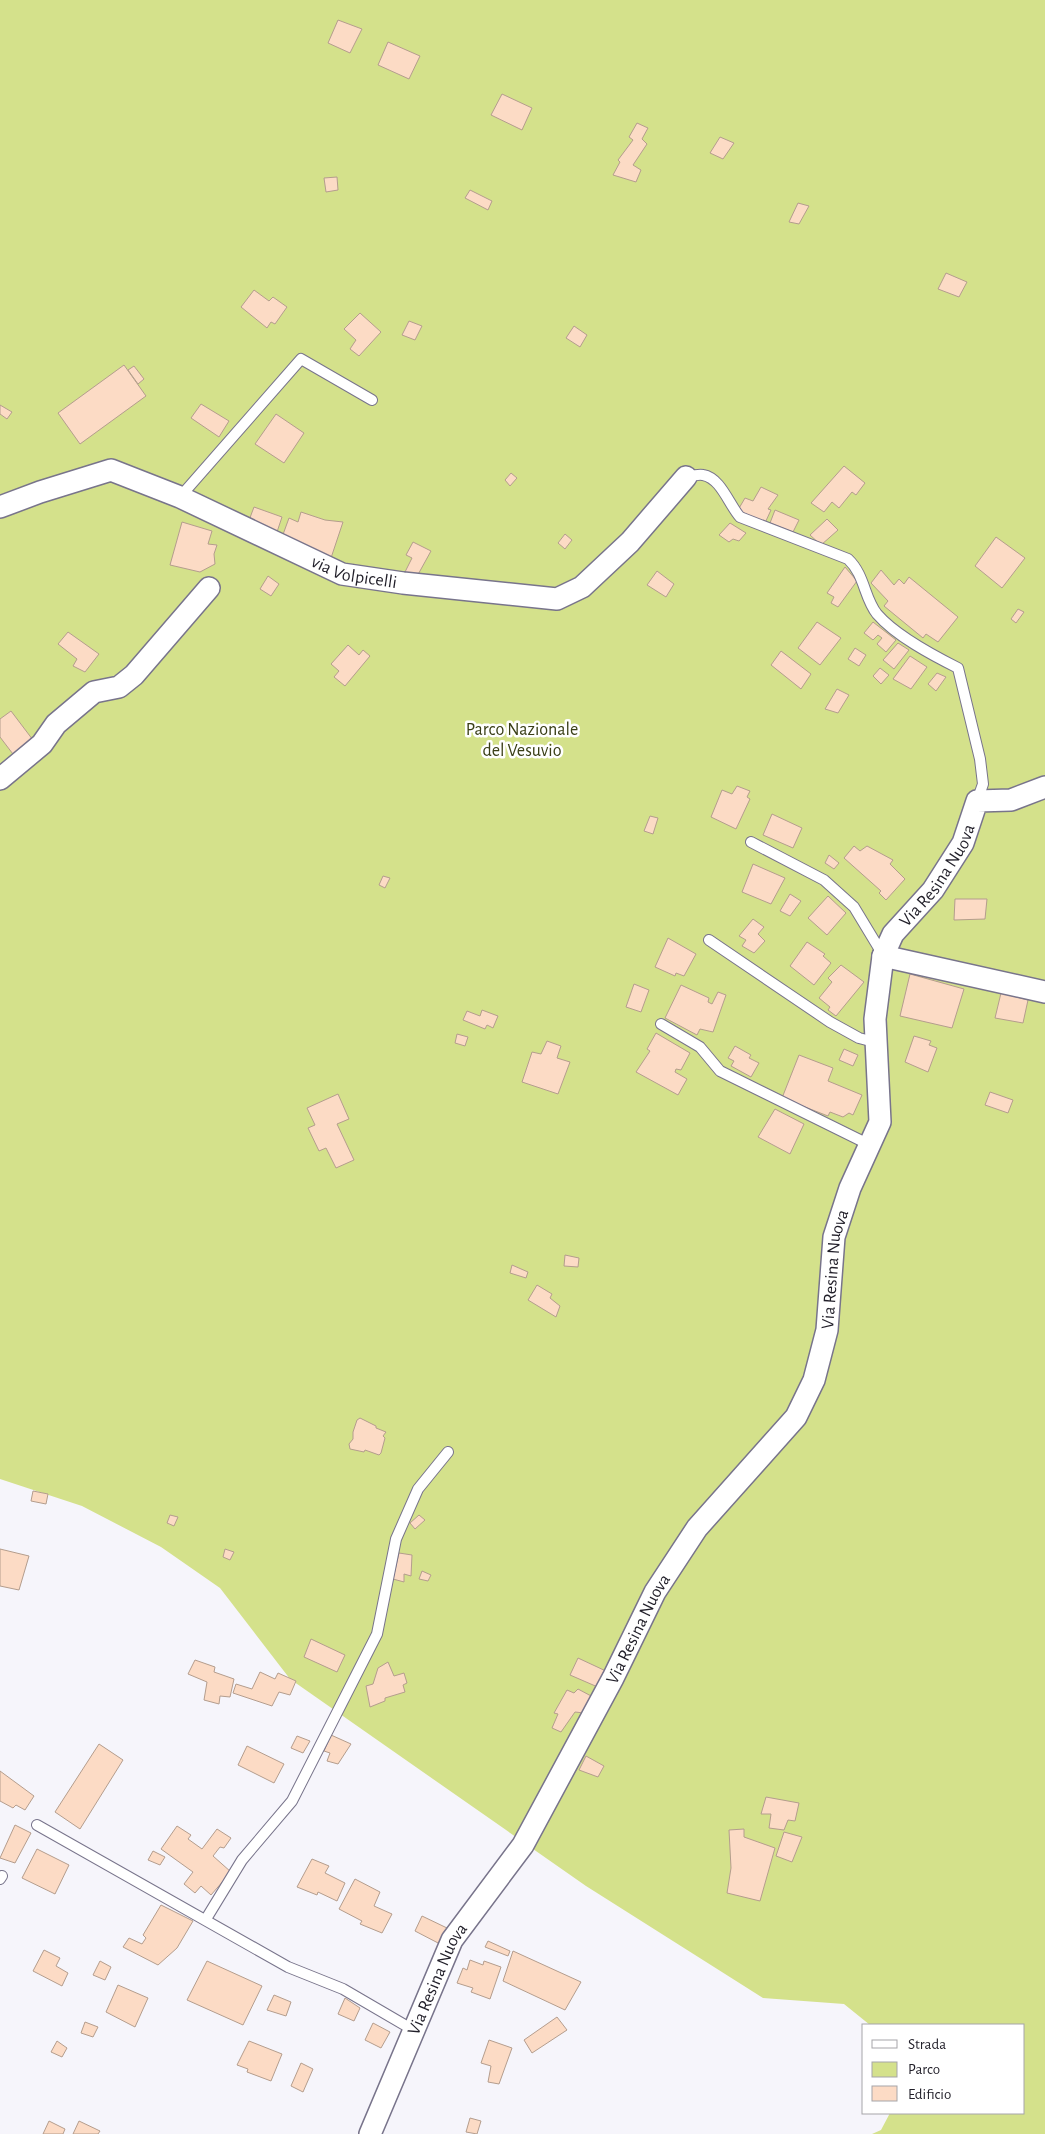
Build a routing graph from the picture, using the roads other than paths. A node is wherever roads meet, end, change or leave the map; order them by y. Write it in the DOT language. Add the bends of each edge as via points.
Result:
graph roads {
  1 [pos="372,400"];
  2 [pos="686,478"];
  3 [pos="180,497"];
  4 [pos="0,507"];
  5 [pos="209,588"];
  6 [pos="0,779"];
  7 [pos="1045,787"];
  8 [pos="977,801"];
  9 [pos="751,842"];
  10 [pos="709,940"];
  11 [pos="883,956"];
  12 [pos="1045,992"];
  13 [pos="661,1024"];
  14 [pos="878,1043"];
  15 [pos="870,1146"];
  16 [pos="448,1452"];
  17 [pos="37,1825"];
  18 [pos="206,1919"];
  19 [pos="414,2031"];
  20 [pos="370,2134"];
  1 -- 3 [label="lane" via="301,359"];
  2 -- 3 [label="street, via Volpicelli" via="616,555 582,587 557,599 342,574"];
  2 -- 8 [label="lane, Via Resina Nuova" via="702,474 711,478 740,517 848,559 857,567 876,613 922,649 958,668 980,759 983,784"];
  3 -- 4 [label="street, via Volpicelli" via="111,470"];
  5 -- 6 [label="street" via="134,675 119,687 94,692 56,724 42,744"];
  7 -- 8 [label="street, Via Resina Nuova" via="1011,800"];
  8 -- 11 [label="street, Via Resina Nuova" via="962,843 933,890 893,934"];
  9 -- 11 [label="lane" via="824,880 854,907"];
  10 -- 14 [label="lane" via="830,1022 859,1038"];
  11 -- 12 [label="street"];
  11 -- 14 [label="street, Via Resina Nuova" via="875,1019"];
  13 -- 15 [label="lane" via="700,1047 720,1071"];
  14 -- 15 [label="street, Via Resina Nuova" via="880,1122"];
  15 -- 19 [label="street, Via Resina Nuova" via="850,1188 834,1237 827,1330 814,1380 796,1417 697,1528 655,1592 613,1678 522,1846 452,1940"];
  16 -- 18 [label="lane" via="418,1489 396,1539 377,1634 292,1801 242,1860"];
  17 -- 18 [label="lane"];
  18 -- 19 [label="lane" via="288,1967 343,1989"];
  19 -- 20 [label="street, Via Resina Nuova"];
}
